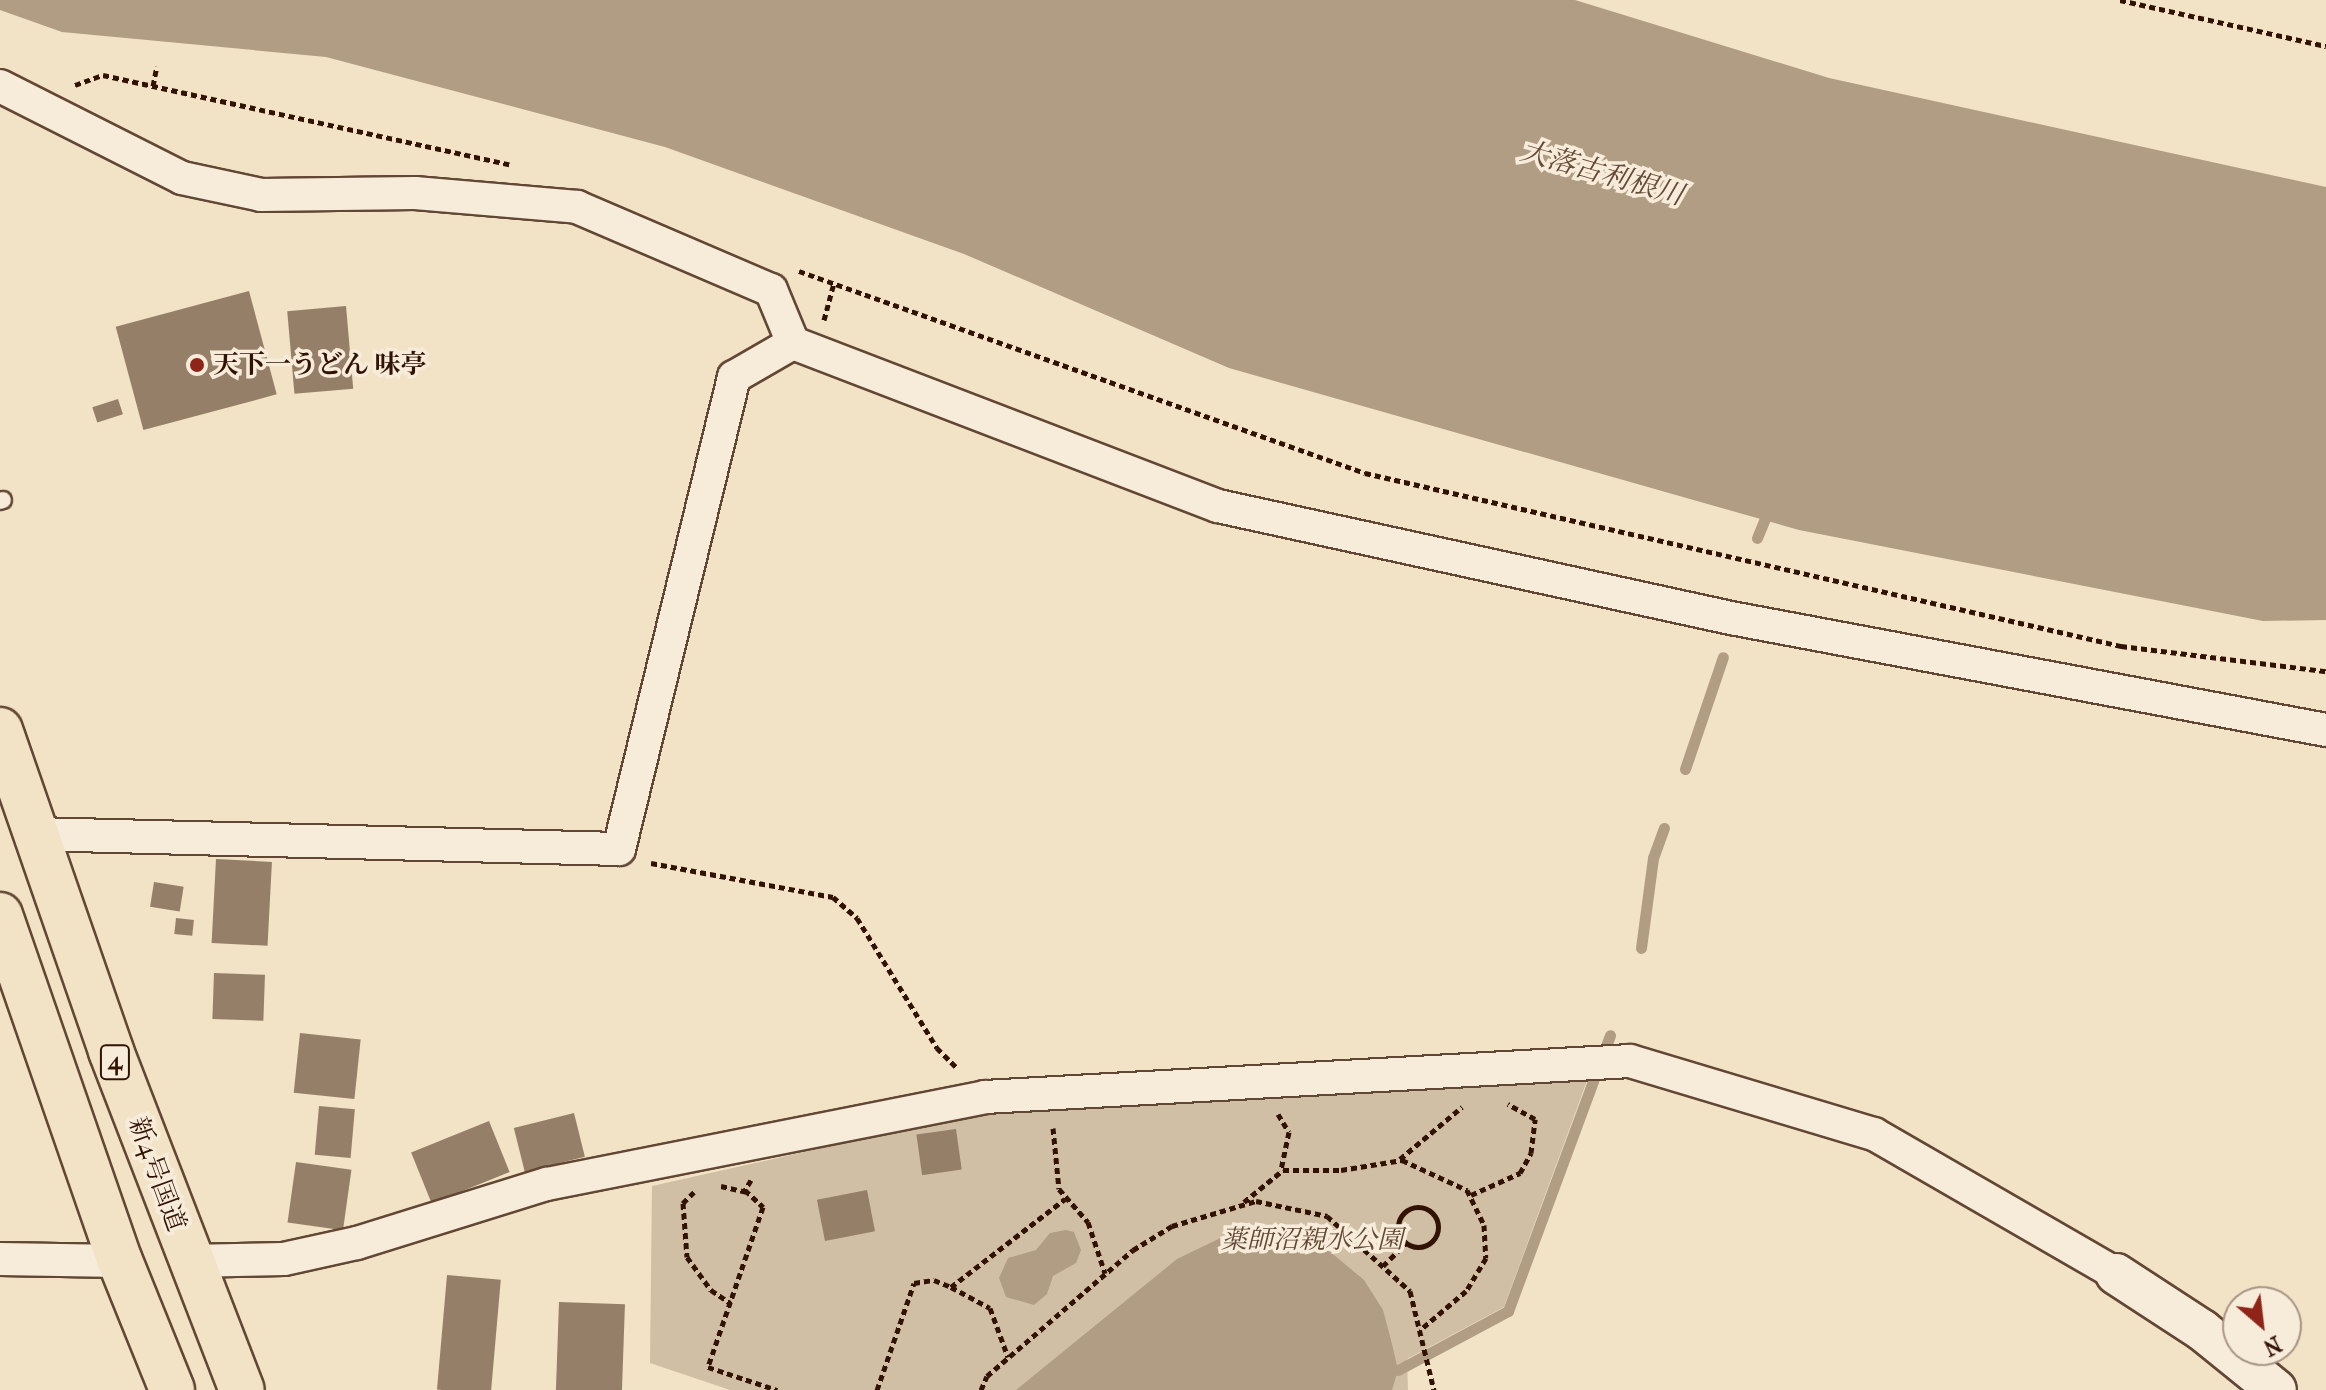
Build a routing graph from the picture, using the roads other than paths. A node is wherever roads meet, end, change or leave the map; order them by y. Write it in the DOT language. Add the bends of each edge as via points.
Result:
graph roads {
  1 [pos="0,86"];
  2 [pos="793,343"];
  3 [pos="0,730"];
  4 [pos="2326,730"];
  5 [pos="35,834"];
  6 [pos="0,915"];
  7 [pos="0,1259"];
  8 [pos="120,1261"];
  9 [pos="189,1261"];
  10 [pos="2116,1274"];
  11 [pos="172,1390"];
  12 [pos="242,1390"];
  13 [pos="2276,1390"];
  1 -- 2 [label="street" via="182,178 261,195 415,193 577,207 771,290"];
  2 -- 4 [label="street" via="1218,506 1731,618"];
  2 -- 5 [label="street" via="734,377 619,849 187,827"];
  3 -- 5 [label="highway, 新4号国道 / 4"];
  5 -- 9 [label="highway, 新4号国道 / 4"];
  6 -- 8 [label="highway, 4"];
  7 -- 8 [label="street"];
  8 -- 11 [label="highway, 4"];
  9 -- 10 [label="street" via="284,1259 357,1243 547,1184 985,1097 1626,1061 1874,1134"];
  9 -- 12 [label="highway, 新4号国道 / 4"];
  10 -- 13 [label="street" via="2202,1330"];
}
